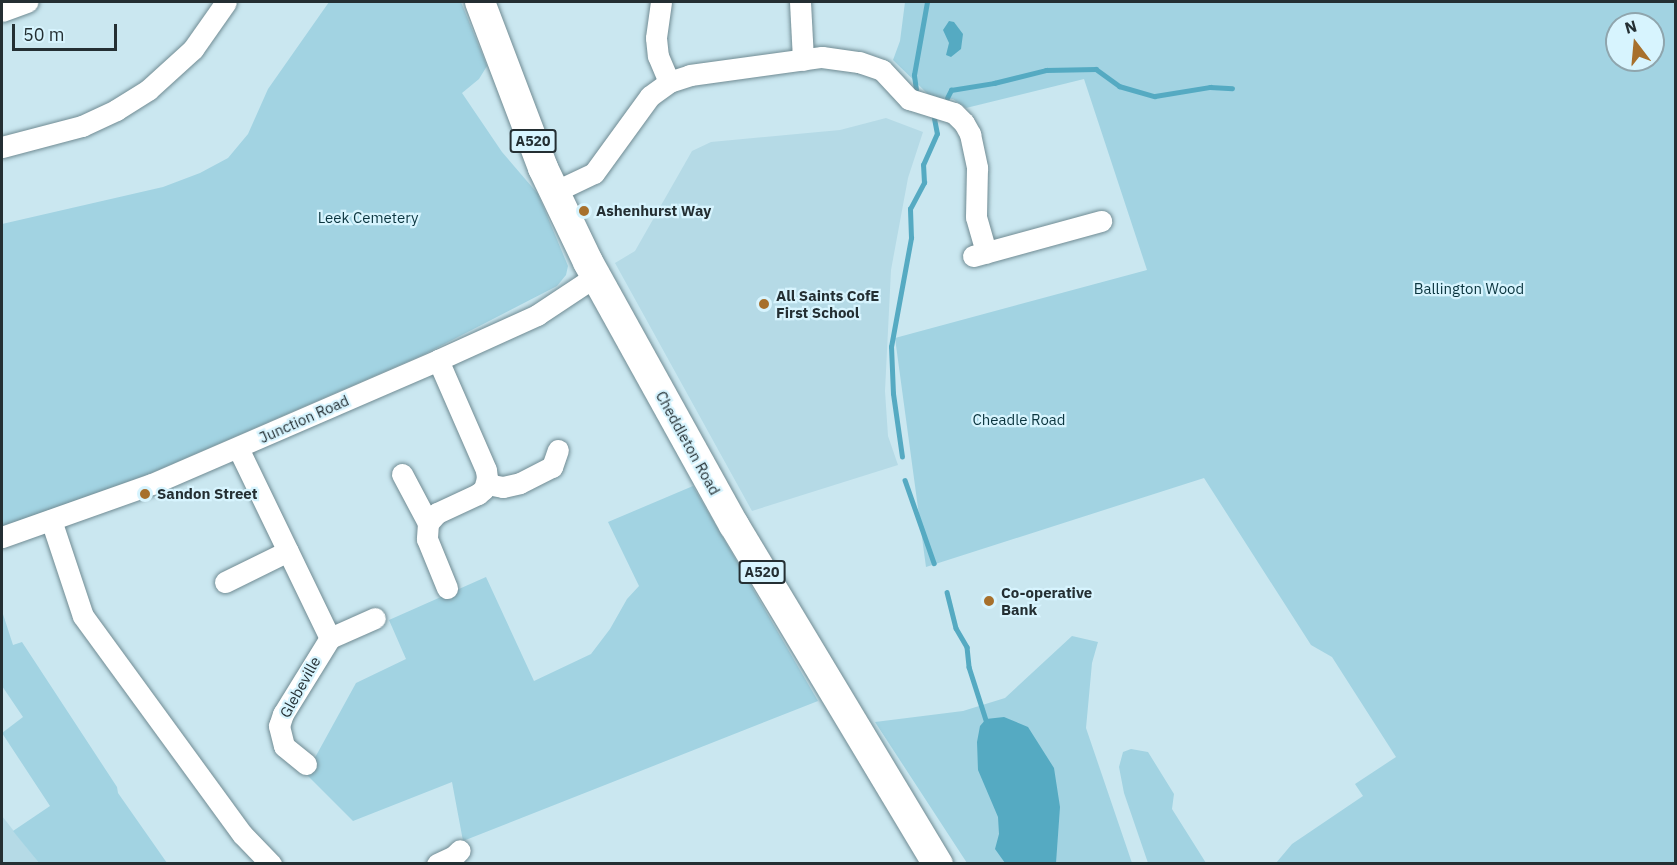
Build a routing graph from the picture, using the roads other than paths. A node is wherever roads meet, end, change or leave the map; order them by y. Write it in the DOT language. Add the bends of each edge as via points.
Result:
graph roads {
  1 [pos="27,2"];
  2 [pos="226,2"];
  3 [pos="480,2"];
  4 [pos="661,2"];
  5 [pos="800,2"];
  6 [pos="2,11"];
  7 [pos="803,60"];
  8 [pos="669,82"];
  9 [pos="2,147"];
  10 [pos="554,192"];
  11 [pos="1106,219"];
  12 [pos="596,276"];
  13 [pos="438,360"];
  14 [pos="238,448"];
  15 [pos="558,450"];
  16 [pos="402,474"];
  17 [pos="487,483"];
  18 [pos="51,520"];
  19 [pos="428,523"];
  20 [pos="2,537"];
  21 [pos="288,551"];
  22 [pos="225,582"];
  23 [pos="447,588"];
  24 [pos="375,618"];
  25 [pos="330,638"];
  26 [pos="306,764"];
  27 [pos="460,850"];
  28 [pos="272,864"];
  29 [pos="437,864"];
  30 [pos="938,864"];
  1 -- 6 [label="street"];
  2 -- 9 [label="street" via="193,49 148,90 82,126"];
  3 -- 10 [label="highway, Cheddleton Road / A520"];
  4 -- 8 [label="street" via="656,38 658,56"];
  5 -- 7 [label="street"];
  7 -- 8 [label="street" via="690,75"];
  7 -- 11 [label="street" via="822,57 882,70 909,99 954,113 964,123 977,168 979,255"];
  8 -- 10 [label="street" via="650,96 594,173"];
  10 -- 12 [label="highway, Cheddleton Road / A520"];
  12 -- 13 [label="street, Junction Road" via="537,315"];
  12 -- 30 [label="highway, Cheddleton Road / A520" via="734,525"];
  13 -- 14 [label="street, Junction Road"];
  13 -- 17 [label="street" via="486,470"];
  14 -- 18 [label="street, Junction Road"];
  14 -- 21 [label="street"];
  15 -- 17 [label="street" via="552,467 540,474 511,486"];
  16 -- 19 [label="street"];
  17 -- 19 [label="street" via="478,494 437,513"];
  18 -- 20 [label="street, Junction Road"];
  18 -- 28 [label="street" via="83,616 242,834"];
  19 -- 23 [label="street" via="427,539"];
  21 -- 22 [label="street"];
  21 -- 25 [label="street"];
  24 -- 25 [label="street"];
  25 -- 26 [label="street, Glebeville" via="279,726 284,746"];
  27 -- 29 [label="street"];
}
